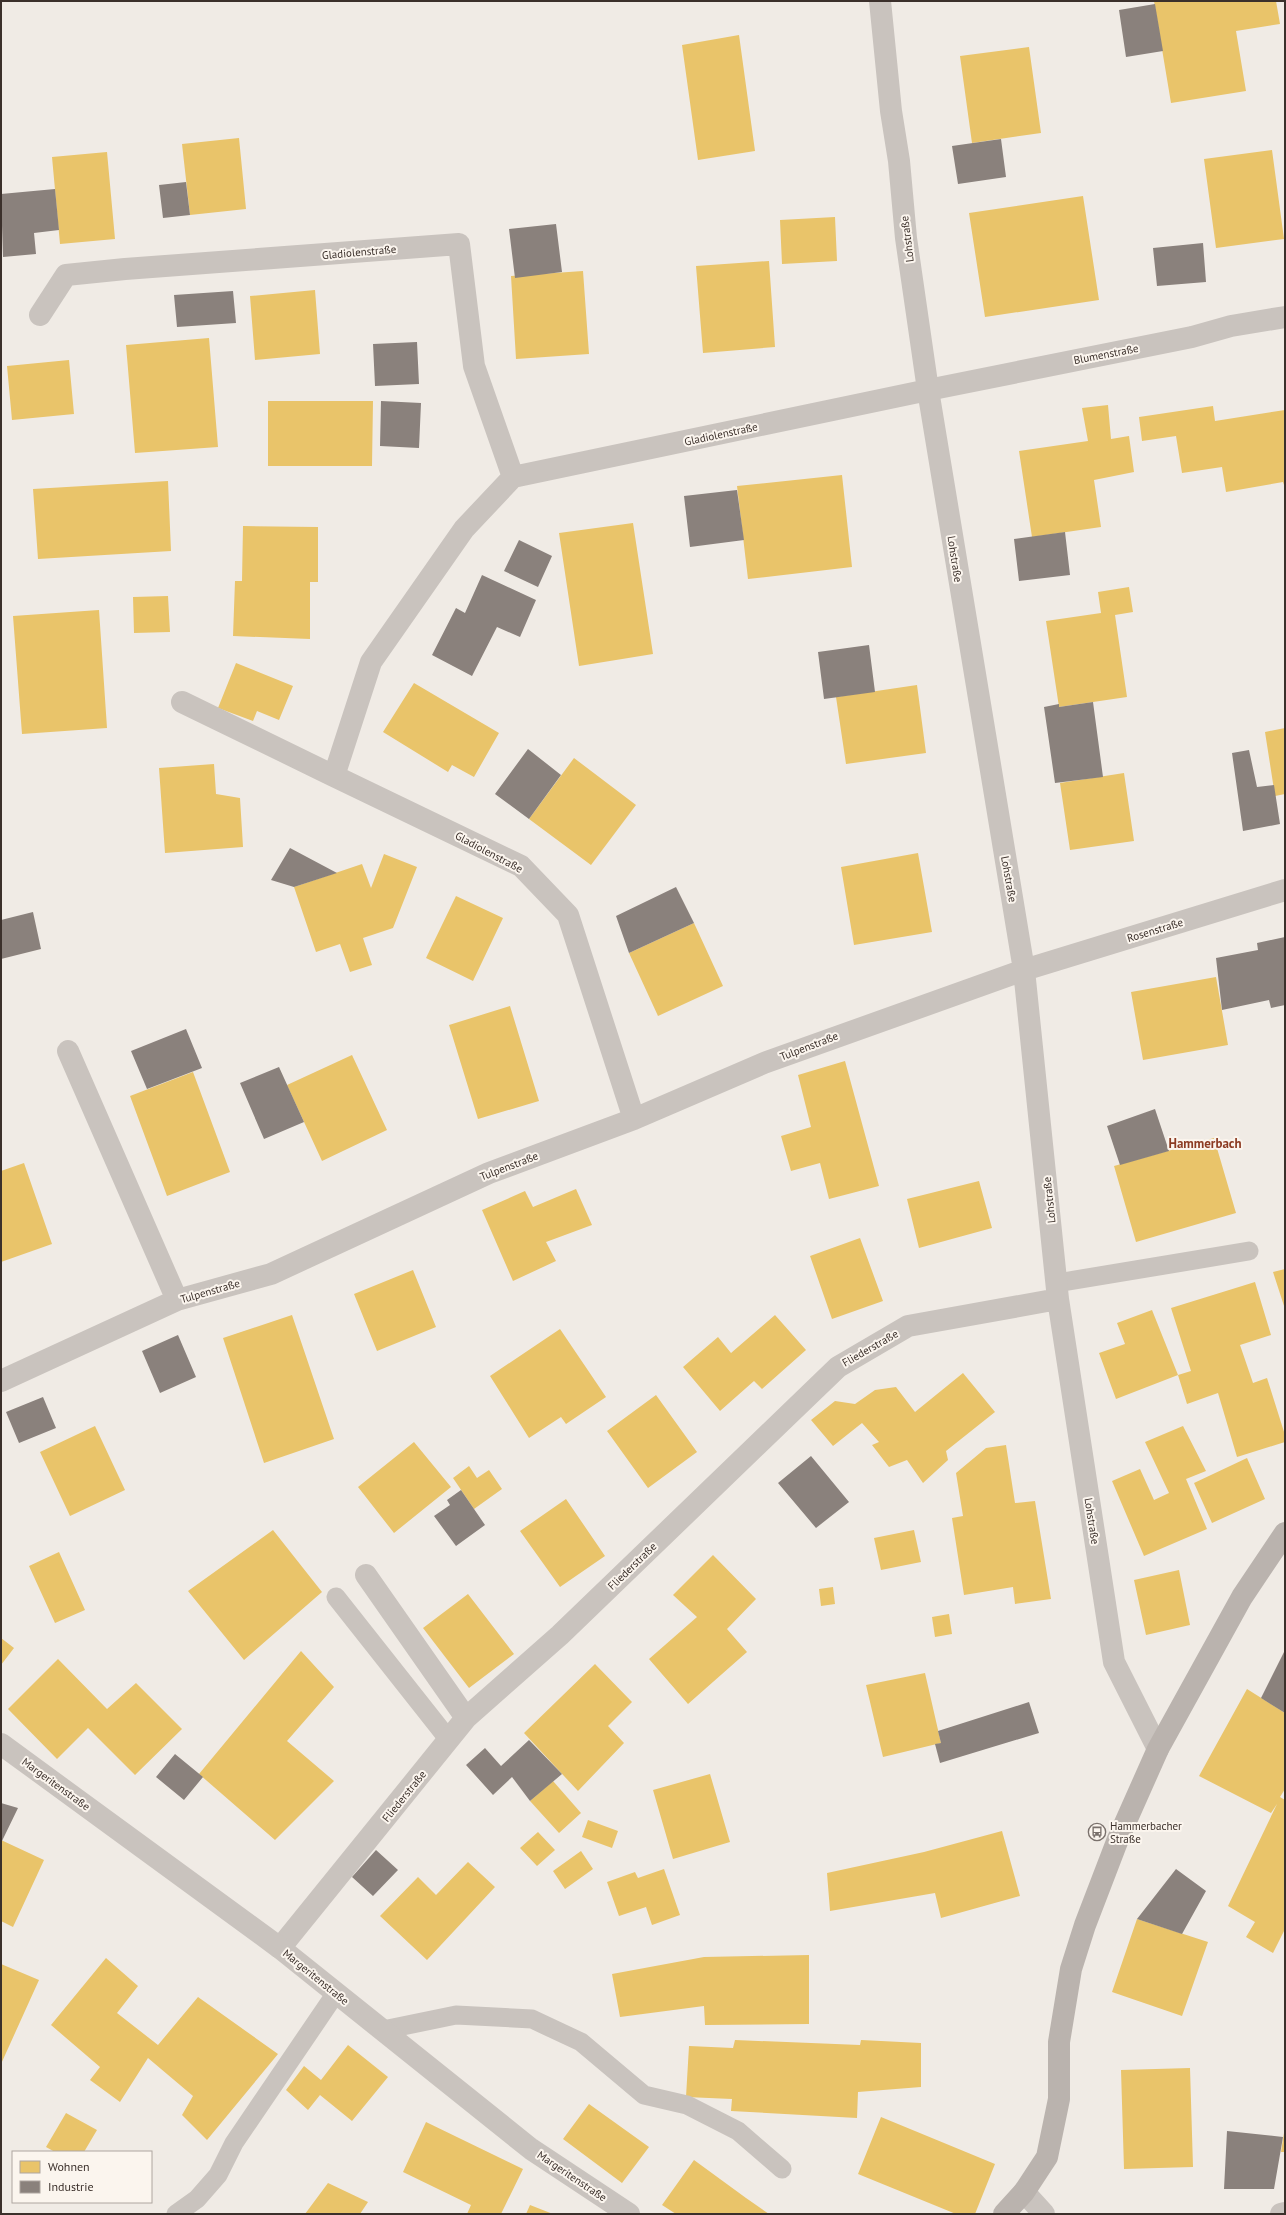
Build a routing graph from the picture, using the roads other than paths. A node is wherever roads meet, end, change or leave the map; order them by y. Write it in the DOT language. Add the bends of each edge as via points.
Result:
graph roads {
  1 [pos="880,1"];
  2 [pos="40,315"];
  3 [pos="1285,317"];
  4 [pos="928,390"];
  5 [pos="513,477"];
  6 [pos="182,702"];
  7 [pos="334,776"];
  8 [pos="1285,890"];
  9 [pos="1024,970"];
  10 [pos="68,1051"];
  11 [pos="634,1119"];
  12 [pos="1249,1250"];
  13 [pos="1058,1291"];
  14 [pos="177,1300"];
  15 [pos="1,1381"];
  16 [pos="1285,1533"];
  17 [pos="366,1575"];
  18 [pos="336,1597"];
  19 [pos="466,1718"];
  20 [pos="449,1740"];
  21 [pos="1,1744"];
  22 [pos="1158,1749"];
  23 [pos="280,1948"];
  24 [pos="336,1993"];
  25 [pos="383,2030"];
  26 [pos="782,2169"];
  27 [pos="1024,2192"];
  28 [pos="1285,2213"];
  29 [pos="176,2214"];
  30 [pos="629,2214"];
  31 [pos="1004,2214"];
  32 [pos="1044,2214"];
  33 [pos="1281,2214"];
  1 -- 4 [label="street, Lohstraße" via="906,238"];
  2 -- 5 [label="street, Gladiolenstraße" via="66,275 459,244 474,366"];
  3 -- 4 [label="street, Blumenstraße" via="1231,326 1192,337"];
  4 -- 5 [label="street, Gladiolenstraße"];
  4 -- 9 [label="street, Lohstraße"];
  5 -- 7 [label="street" via="464,529 371,662"];
  6 -- 7 [label="street, Gladiolenstraße"];
  7 -- 11 [label="street, Gladiolenstraße" via="521,866 568,915"];
  8 -- 9 [label="street, Rosenstraße"];
  9 -- 11 [label="street, Tulpenstraße" via="764,1064"];
  9 -- 13 [label="street, Lohstraße"];
  10 -- 14 [label="street"];
  11 -- 14 [label="street, Tulpenstraße" via="489,1173 271,1274"];
  12 -- 13 [label="lane"];
  13 -- 19 [label="street, Fliederstraße" via="908,1326 838,1367 560,1635"];
  13 -- 22 [label="street, Lohstraße" via="1114,1662"];
  14 -- 15 [label="street, Tulpenstraße"];
  16 -- 22 [label="main road" via="1242,1597"];
  17 -- 19 [label="street"];
  18 -- 20 [label="lane"];
  19 -- 20 [label="street, Fliederstraße"];
  20 -- 23 [label="street, Fliederstraße"];
  21 -- 23 [label="street, Margeritenstraße"];
  22 -- 27 [label="main road" via="1105,1872 1071,1969 1060,2042 1059,2099 1047,2158"];
  23 -- 24 [label="street, Margeritenstraße"];
  24 -- 25 [label="street, Margeritenstraße"];
  24 -- 29 [label="lane" via="234,2143 218,2175 205,2192"];
  25 -- 26 [label="lane" via="456,2015 532,2019 581,2042 644,2094 687,2105 738,2131"];
  25 -- 30 [label="street, Margeritenstraße" via="531,2150"];
  27 -- 31 [label="main road"];
  27 -- 32 [label="street"];
  28 -- 33 [label="street"];
}
